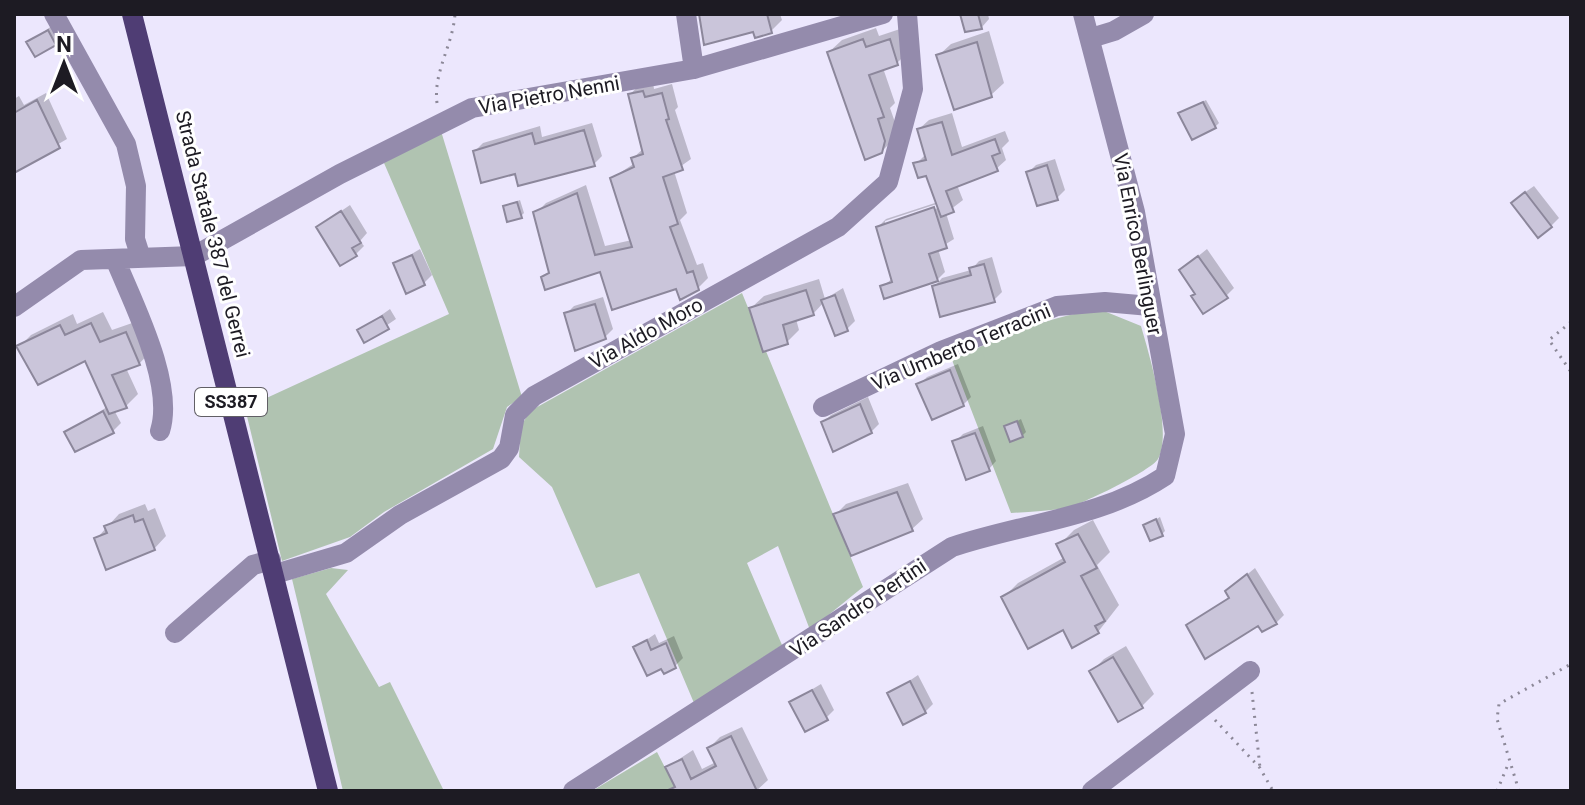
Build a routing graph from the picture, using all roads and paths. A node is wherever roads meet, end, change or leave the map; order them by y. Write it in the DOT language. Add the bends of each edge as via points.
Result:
graph roads {
  1 [pos="54,14"];
  2 [pos="132,14"];
  3 [pos="455,14"];
  4 [pos="686,14"];
  5 [pos="883,14"];
  6 [pos="907,14"];
  7 [pos="1083,14"];
  8 [pos="1144,14"];
  9 [pos="1091,38"];
  10 [pos="694,69"];
  11 [pos="440,122"];
  12 [pos="194,256"];
  13 [pos="141,258"];
  14 [pos="115,259"];
  15 [pos="1150,306"];
  16 [pos="14,307"];
  17 [pos="1571,322"];
  18 [pos="1571,372"];
  19 [pos="823,407"];
  20 [pos="160,431"];
  21 [pos="1165,476"];
  22 [pos="273,567"];
  23 [pos="175,633"];
  24 [pos="1571,664"];
  25 [pos="1250,671"];
  26 [pos="1203,708"];
  27 [pos="1509,762"];
  28 [pos="1260,768"];
  29 [pos="328,791"];
  30 [pos="573,791"];
  31 [pos="1092,791"];
  32 [pos="1273,791"];
  33 [pos="1497,791"];
  34 [pos="1519,791"];
  1 -- 13 [label="street" via="126,144 136,186 135,239"];
  2 -- 12 [label="main road, Strada Statale 387 del Gerrei / SS387"];
  3 -- 11 [label="path" via="436,83"];
  4 -- 10 [label="street"];
  5 -- 10 [label="street, Via Pietro Nenni"];
  6 -- 22 [label="street, Via Aldo Moro" via="913,89 888,182 838,227 534,396 515,415 509,448 501,459 400,515 346,553"];
  7 -- 9 [label="street, Via Enrico Berlinguer"];
  8 -- 9 [label="street"];
  9 -- 15 [label="street, Via Enrico Berlinguer" via="1135,212"];
  10 -- 11 [label="street, Via Pietro Nenni" via="472,108"];
  11 -- 12 [label="street, Via Pietro Nenni"];
  12 -- 13 [label="street"];
  12 -- 22 [label="main road, Strada Statale 387 del Gerrei / SS387"];
  13 -- 14 [label="street"];
  14 -- 16 [label="street" via="81,260"];
  14 -- 20 [label="street" via="161,386"];
  15 -- 19 [label="street, Via Umberto Terracini" via="1057,306 941,351"];
  15 -- 21 [label="street, Via Enrico Berlinguer" via="1175,434"];
  17 -- 18 [label="path" via="1549,340"];
  21 -- 30 [label="street, Via Sandro Pertini" via="1139,494 1097,509 952,547"];
  22 -- 23 [label="street, Via Aldo Moro" via="253,565"];
  22 -- 29 [label="main road, Strada Statale 387 del Gerrei / SS387"];
  24 -- 27 [label="path" via="1499,704 1497,719"];
  25 -- 26 [label="street"];
  25 -- 28 [label="path"];
  26 -- 28 [label="path"];
  26 -- 31 [label="street"];
  27 -- 33 [label="path"];
  27 -- 34 [label="path"];
  28 -- 32 [label="path"];
}
